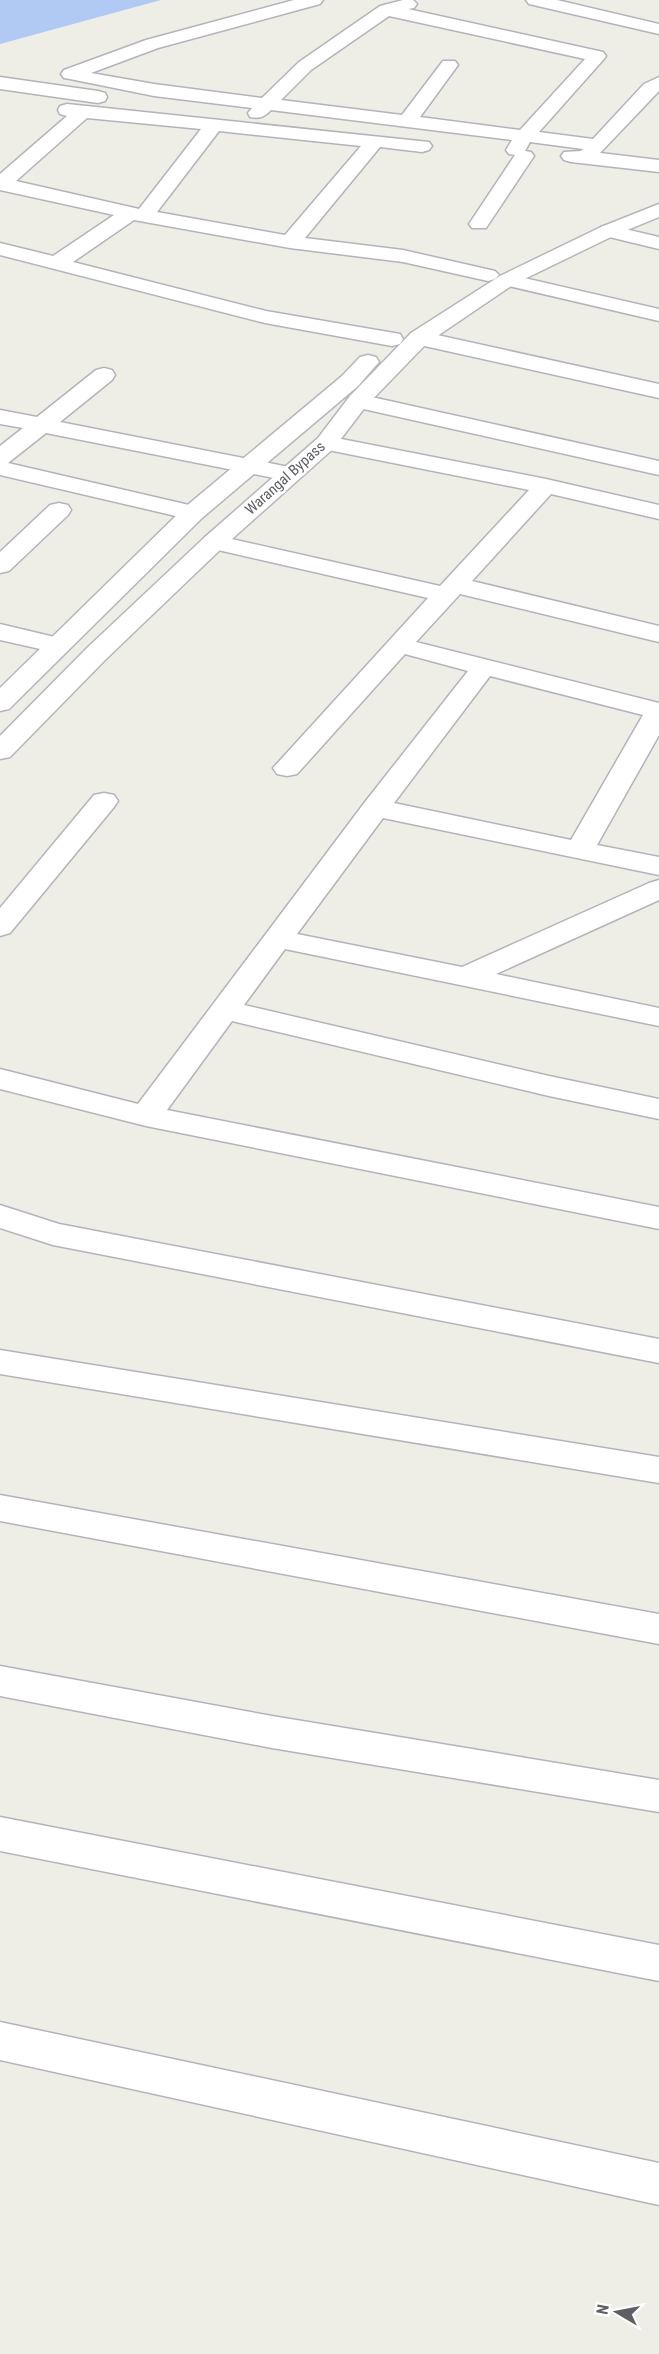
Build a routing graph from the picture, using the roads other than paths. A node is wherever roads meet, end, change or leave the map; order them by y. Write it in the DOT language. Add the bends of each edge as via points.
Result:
graph roads {
  1 [pos="423,0"];
  2 [pos="535,0"];
  3 [pos="312,5"];
  4 [pos="386,10"];
  5 [pos="342,19"];
  6 [pos="362,26"];
  7 [pos="659,29"];
  8 [pos="449,65"];
  9 [pos="0,83"];
  10 [pos="659,83"];
  11 [pos="266,103"];
  12 [pos="24,105"];
  13 [pos="82,112"];
  14 [pos="251,118"];
  15 [pos="407,122"];
  16 [pos="215,124"];
  17 [pos="375,141"];
  18 [pos="444,148"];
  19 [pos="516,149"];
  20 [pos="592,151"];
  21 [pos="659,166"];
  22 [pos="659,171"];
  23 [pos="0,183"];
  24 [pos="659,197"];
  25 [pos="659,210"];
  26 [pos="137,214"];
  27 [pos="479,224"];
  28 [pos="608,231"];
  29 [pos="290,242"];
  30 [pos="659,243"];
  31 [pos="0,249"];
  32 [pos="56,264"];
  33 [pos="498,278"];
  34 [pos="659,315"];
  35 [pos="419,338"];
  36 [pos="392,339"];
  37 [pos="104,375"];
  38 [pos="659,391"];
  39 [pos="358,401"];
  40 [pos="0,417"];
  41 [pos="40,426"];
  42 [pos="326,442"];
  43 [pos="0,458"];
  44 [pos="250,465"];
  45 [pos="0,468"];
  46 [pos="659,468"];
  47 [pos="289,474"];
  48 [pos="546,486"];
  49 [pos="59,510"];
  50 [pos="659,512"];
  51 [pos="193,513"];
  52 [pos="214,542"];
  53 [pos="0,566"];
  54 [pos="451,590"];
  55 [pos="0,632"];
  56 [pos="659,634"];
  57 [pos="58,645"];
  58 [pos="399,645"];
  59 [pos="484,667"];
  60 [pos="0,703"];
  61 [pos="0,751"];
  62 [pos="286,768"];
  63 [pos="104,801"];
  64 [pos="375,808"];
  65 [pos="579,851"];
  66 [pos="659,866"];
  67 [pos="659,889"];
  68 [pos="0,927"];
  69 [pos="278,939"];
  70 [pos="465,976"];
  71 [pos="224,1010"];
  72 [pos="659,1017"];
  73 [pos="0,1079"];
  74 [pos="659,1109"];
  75 [pos="146,1116"];
  76 [pos="0,1216"];
  77 [pos="659,1218"];
  78 [pos="659,1351"];
  79 [pos="0,1362"];
  80 [pos="659,1470"];
  81 [pos="0,1508"];
  82 [pos="659,1629"];
  83 [pos="0,1681"];
  84 [pos="659,1796"];
  85 [pos="0,1834"];
  86 [pos="659,1964"];
  87 [pos="0,2040"];
  88 [pos="659,2184"];
  1 -- 4 [label="street"];
  2 -- 7 [label="street"];
  3 -- 11 [label="street" via="152,44 70,74 154,90"];
  4 -- 6 [label="street"];
  4 -- 19 [label="street" via="597,56"];
  5 -- 6 [label="street"];
  6 -- 11 [label="street" via="305,66"];
  8 -- 15 [label="street"];
  9 -- 14 [label="street"];
  10 -- 20 [label="street"];
  11 -- 14 [label="street"];
  11 -- 15 [label="street"];
  12 -- 13 [label="street"];
  13 -- 16 [label="street"];
  13 -- 23 [label="street"];
  14 -- 19 [label="street"];
  15 -- 19 [label="street"];
  16 -- 17 [label="street"];
  16 -- 26 [label="street"];
  17 -- 18 [label="street"];
  17 -- 29 [label="street"];
  19 -- 20 [label="street"];
  19 -- 22 [label="street" via="552,159"];
  19 -- 27 [label="street"];
  20 -- 21 [label="street"];
  23 -- 26 [label="street"];
  24 -- 33 [label="street" via="603,218"];
  25 -- 28 [label="street, Warangal Bypass"];
  26 -- 29 [label="street"];
  26 -- 32 [label="street"];
  28 -- 30 [label="street"];
  28 -- 33 [label="street, Warangal Bypass"];
  29 -- 33 [label="street" via="403,256"];
  31 -- 32 [label="street"];
  32 -- 36 [label="street" via="265,317"];
  33 -- 34 [label="street"];
  33 -- 35 [label="street, Warangal Bypass"];
  33 -- 36 [label="street"];
  35 -- 38 [label="street"];
  35 -- 39 [label="street, Warangal Bypass"];
  36 -- 44 [label="street" via="350,381"];
  37 -- 41 [label="street"];
  39 -- 42 [label="street, Warangal Bypass"];
  39 -- 46 [label="street"];
  40 -- 41 [label="street"];
  41 -- 43 [label="street"];
  41 -- 44 [label="street"];
  42 -- 47 [label="street, Warangal Bypass"];
  42 -- 48 [label="street"];
  44 -- 47 [label="street"];
  44 -- 51 [label="street"];
  45 -- 51 [label="street"];
  47 -- 52 [label="street, Warangal Bypass"];
  48 -- 50 [label="street"];
  48 -- 54 [label="street"];
  49 -- 53 [label="street"];
  51 -- 57 [label="street"];
  52 -- 54 [label="street"];
  52 -- 61 [label="street, Warangal Bypass"];
  54 -- 56 [label="street"];
  54 -- 58 [label="street"];
  55 -- 57 [label="street"];
  57 -- 60 [label="street"];
  58 -- 59 [label="street"];
  58 -- 62 [label="street"];
  59 -- 64 [label="street"];
  59 -- 65 [label="street" via="659,711"];
  63 -- 68 [label="street"];
  64 -- 65 [label="street"];
  64 -- 69 [label="street"];
  65 -- 66 [label="street"];
  67 -- 70 [label="street"];
  69 -- 70 [label="street"];
  69 -- 71 [label="street"];
  70 -- 72 [label="street"];
  71 -- 74 [label="street"];
  71 -- 75 [label="street"];
  73 -- 75 [label="street"];
  75 -- 77 [label="street"];
  76 -- 78 [label="street" via="53,1234"];
  79 -- 80 [label="street"];
  81 -- 82 [label="street"];
  83 -- 84 [label="street" via="272,1732"];
  85 -- 86 [label="street"];
  87 -- 88 [label="street"];
}
